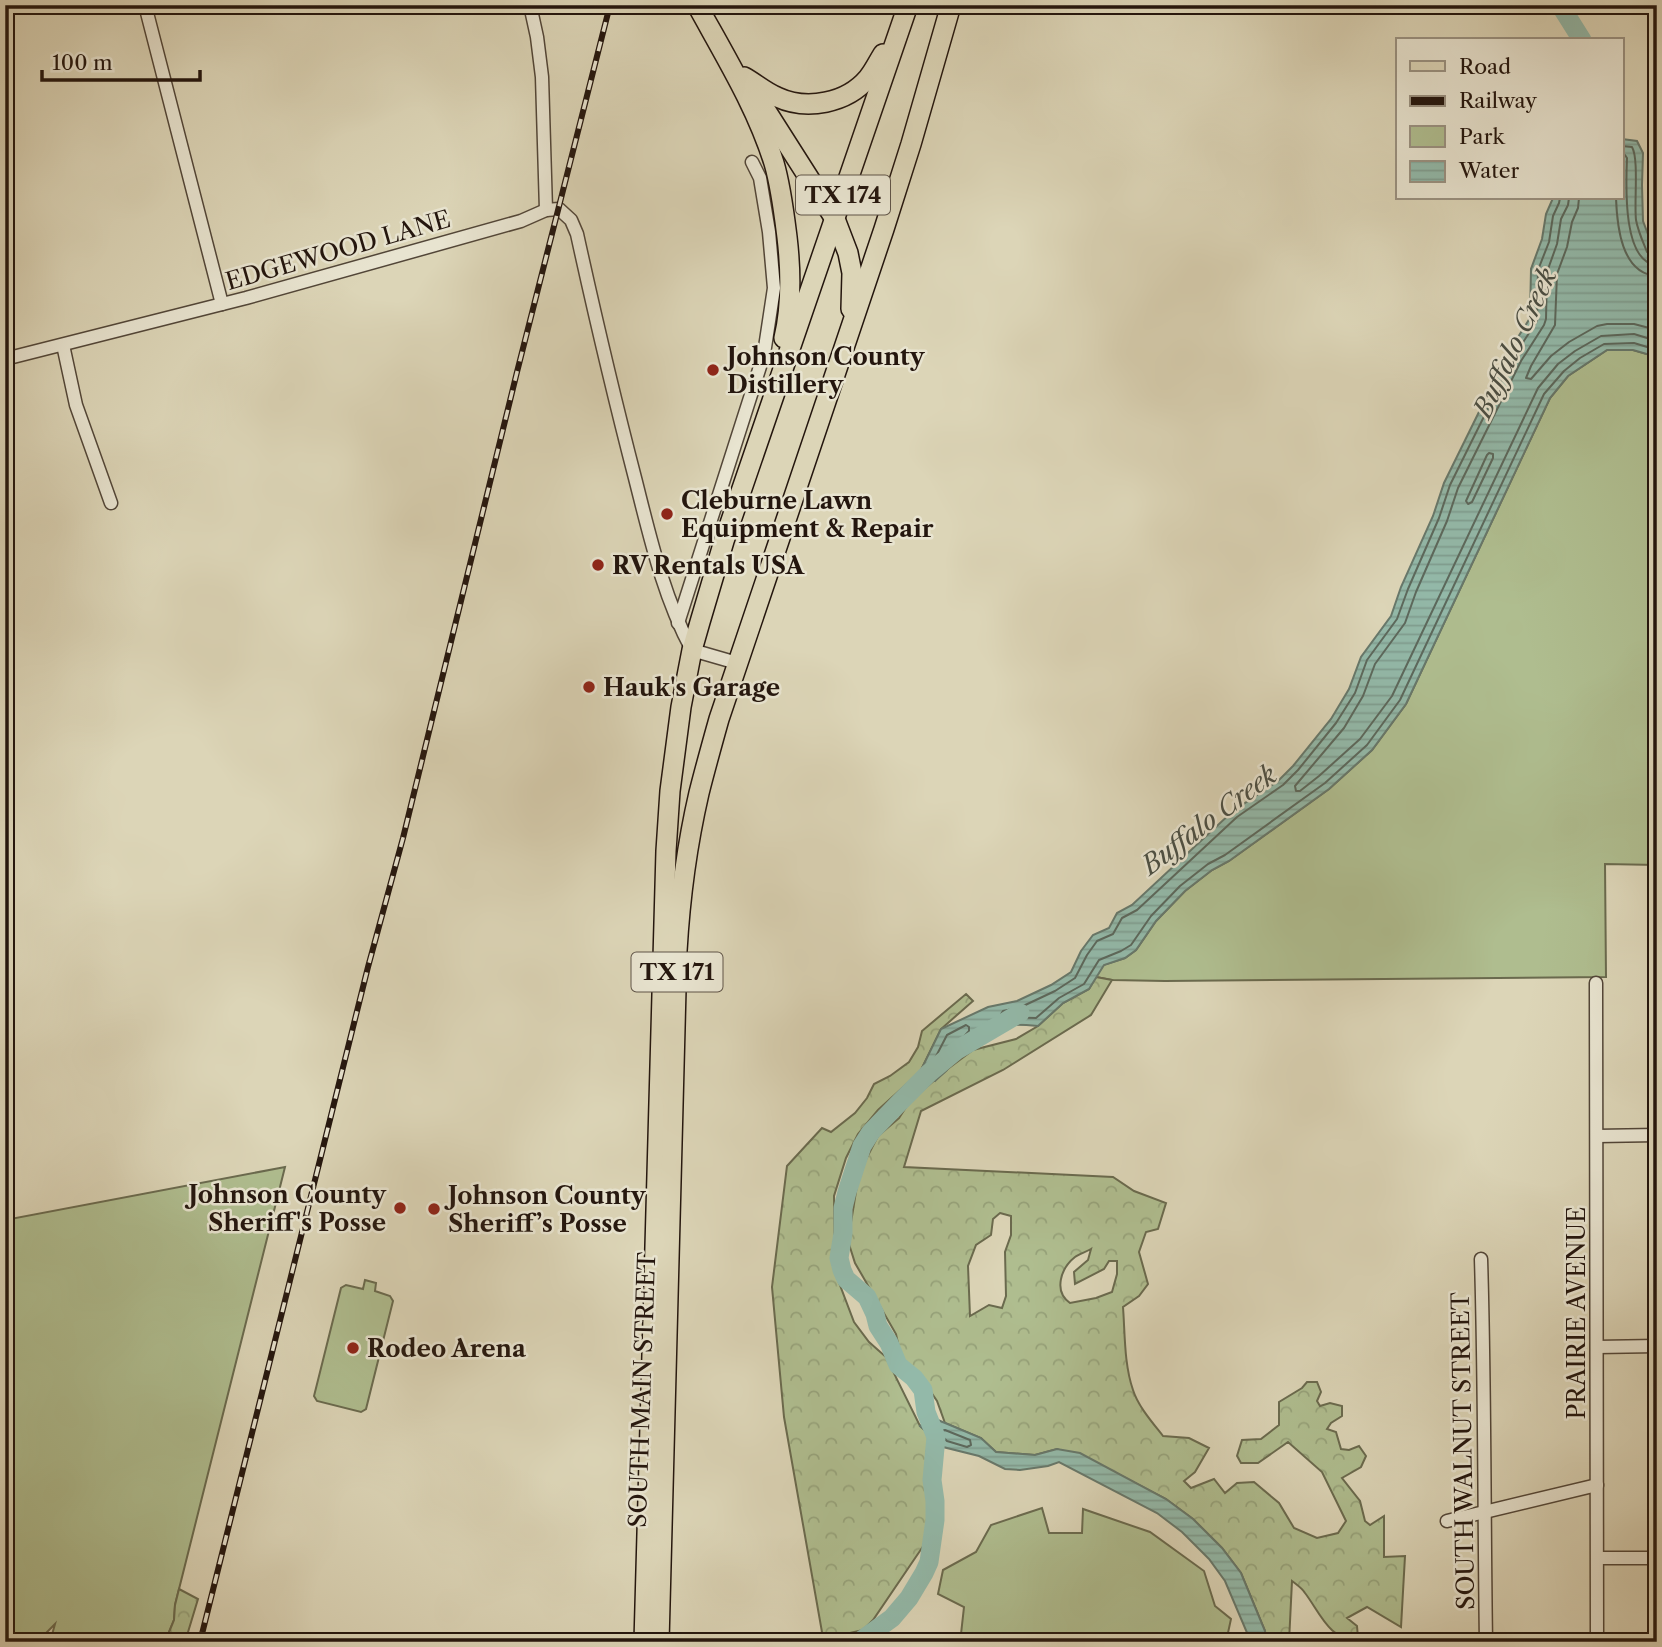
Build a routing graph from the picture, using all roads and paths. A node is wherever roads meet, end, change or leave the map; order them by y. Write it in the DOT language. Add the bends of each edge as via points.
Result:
graph roads {
  1 [pos="145,5"];
  2 [pos="530,5"];
  3 [pos="697,5"];
  4 [pos="908,5"];
  5 [pos="951,5"];
  6 [pos="900,30"];
  7 [pos="744,76"];
  8 [pos="752,162"];
  9 [pos="546,210"];
  10 [pos="835,219"];
  11 [pos="222,304"];
  12 [pos="850,327"];
  13 [pos="63,345"];
  14 [pos="5,359"];
  15 [pos="778,384"];
  16 [pos="111,503"];
  17 [pos="678,623"];
  18 [pos="692,650"];
  19 [pos="737,663"];
  20 [pos="1596,984"];
  21 [pos="666,1131"];
  22 [pos="1657,1135"];
  23 [pos="1597,1136"];
  24 [pos="1481,1259"];
  25 [pos="1657,1346"];
  26 [pos="1597,1347"];
  27 [pos="1597,1485"];
  28 [pos="1484,1512"];
  29 [pos="1447,1521"];
  30 [pos="1598,1558"];
  31 [pos="1657,1558"];
  32 [pos="644,1642"];
  33 [pos="659,1642"];
  34 [pos="1486,1642"];
  35 [pos="1597,1642"];
  1 -- 11 [label="street"];
  2 -- 9 [label="street" via="541,76"];
  3 -- 7 [label="main road, TX 171"];
  3 -- 15 [label="main road, TX 171" via="747,99 775,165 790,265"];
  4 -- 6 [label="main road, SOUTH MAIN STREET / TX 174"];
  5 -- 12 [label="main road, SOUTH MAIN STREET / TX 174"];
  6 -- 7 [label="main road" via="868,77 838,99 821,104 786,101"];
  6 -- 10 [label="main road, SOUTH MAIN STREET / TX 174"];
  7 -- 10 [label="main road, TX 171"];
  8 -- 17 [label="street" via="760,178 774,288 766,341"];
  9 -- 11 [label="street, EDGEWOOD LANE" via="521,221"];
  9 -- 17 [label="street" via="559,209 577,234 655,559"];
  10 -- 12 [label="main road, TX 171" via="852,273"];
  10 -- 15 [label="main road, SOUTH MAIN STREET / TX 174"];
  11 -- 13 [label="street, EDGEWOOD LANE"];
  12 -- 19 [label="main road, SOUTH MAIN STREET / TX 171"];
  13 -- 14 [label="street, EDGEWOOD LANE"];
  13 -- 16 [label="street" via="76,405"];
  15 -- 18 [label="main road, SOUTH MAIN STREET / TX 171"];
  17 -- 18 [label="street"];
  18 -- 19 [label="street"];
  18 -- 21 [label="main road, SOUTH MAIN STREET / TX 171" via="670,791 666,851"];
  19 -- 21 [label="main road, SOUTH MAIN STREET / TX 171" via="699,795 683,888"];
  20 -- 23 [label="street, PRAIRIE AVENUE"];
  21 -- 32 [label="main road, SOUTH MAIN STREET / TX 171"];
  21 -- 33 [label="main road, SOUTH MAIN STREET / TX 171"];
  22 -- 23 [label="street"];
  23 -- 26 [label="street, PRAIRIE AVENUE"];
  24 -- 28 [label="street, SOUTH WALNUT STREET"];
  25 -- 26 [label="street"];
  26 -- 27 [label="street, PRAIRIE AVENUE"];
  27 -- 28 [label="street"];
  27 -- 30 [label="street, PRAIRIE AVENUE"];
  28 -- 29 [label="street"];
  28 -- 34 [label="street, SOUTH WALNUT STREET"];
  30 -- 31 [label="street"];
  30 -- 35 [label="street, PRAIRIE AVENUE"];
}
